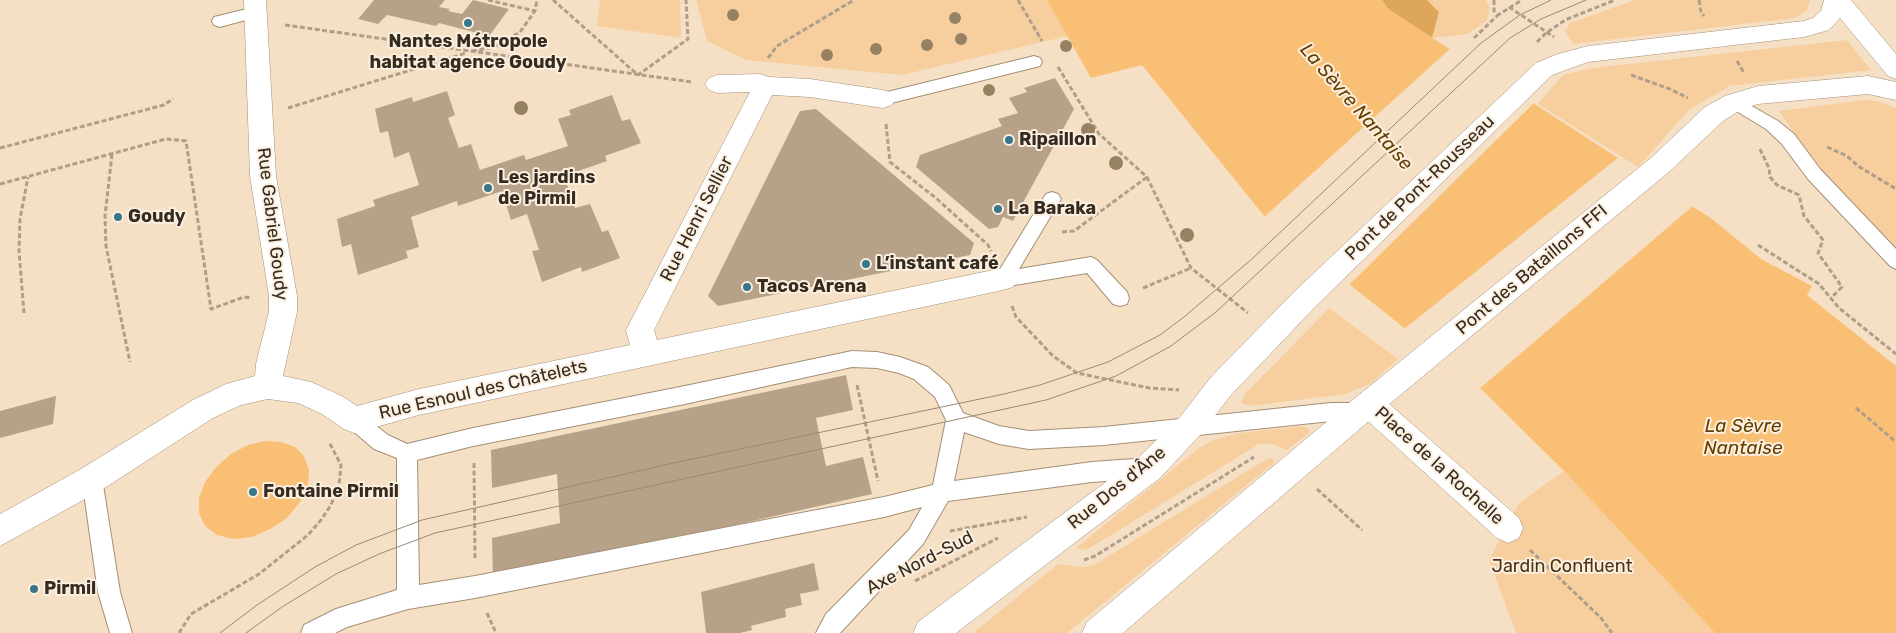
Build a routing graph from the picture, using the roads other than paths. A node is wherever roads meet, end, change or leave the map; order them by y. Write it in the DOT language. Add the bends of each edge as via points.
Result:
graph roads {
  1 [pos="1836,0"];
  2 [pos="255,13"];
  3 [pos="220,21"];
  4 [pos="1034,62"];
  5 [pos="1896,70"];
  6 [pos="717,84"];
  7 [pos="762,84"];
  8 [pos="1896,91"];
  9 [pos="883,98"];
  10 [pos="1724,108"];
  11 [pos="1052,199"];
  12 [pos="1896,261"];
  13 [pos="1004,279"];
  14 [pos="1120,298"];
  15 [pos="1305,299"];
  16 [pos="647,354"];
  17 [pos="268,386"];
  18 [pos="1364,408"];
  19 [pos="343,412"];
  20 [pos="956,420"];
  21 [pos="1190,426"];
  22 [pos="407,453"];
  23 [pos="1149,468"];
  24 [pos="92,479"];
  25 [pos="942,492"];
  26 [pos="1508,528"];
  27 [pos="0,530"];
  28 [pos="408,598"];
  29 [pos="122,633"];
  30 [pos="312,633"];
  31 [pos="827,633"];
  32 [pos="929,633"];
  33 [pos="1098,633"];
  1 -- 5 [label="main road"];
  1 -- 15 [label="main road, Pont de Pont-Rousseau" via="1829,17 1821,24 1804,29 1588,54 1554,64 1535,77"];
  2 -- 3 [label="lane"];
  2 -- 17 [label="main road, Rue Gabriel Goudy" via="263,176 283,296 283,312"];
  4 -- 9 [label="lane"];
  6 -- 7 [label="main road"];
  7 -- 9 [label="main road"];
  7 -- 16 [label="main road, Rue Henri Sellier" via="640,330"];
  8 -- 10 [label="main road" via="1868,85 1758,95"];
  10 -- 12 [label="lane" via="1772,125 1788,139 1814,174"];
  10 -- 18 [label="main road, Pont des Bataillons FFI" via="1661,164"];
  11 -- 13 [label="lane"];
  13 -- 14 [label="lane" via="1091,265"];
  13 -- 16 [label="main road, Rue Esnoul des Châtelets"];
  15 -- 21 [label="main road, Rue Dos d'Âne" via="1221,386"];
  16 -- 19 [label="main road, Rue Esnoul des Châtelets" via="418,402"];
  17 -- 19 [label="main road" via="300,391"];
  17 -- 24 [label="main road" via="236,393 203,409"];
  18 -- 21 [label="lane"];
  18 -- 26 [label="main road, Place de la Rochelle"];
  18 -- 33 [label="main road"];
  19 -- 22 [label="lane" via="381,442"];
  20 -- 21 [label="lane" via="1029,440 1104,436"];
  20 -- 22 [label="lane" via="942,391 921,373 877,360 852,359"];
  20 -- 25 [label="lane"];
  21 -- 23 [label="main road, Rue Dos d'Âne"];
  22 -- 28 [label="lane"];
  23 -- 25 [label="lane" via="1092,472"];
  23 -- 32 [label="main road, Rue Dos d'Âne"];
  24 -- 27 [label="main road"];
  24 -- 29 [label="lane" via="109,592"];
  25 -- 28 [label="lane" via="884,507"];
  25 -- 31 [label="lane" via="916,537"];
  28 -- 30 [label="lane" via="344,617"];
}
